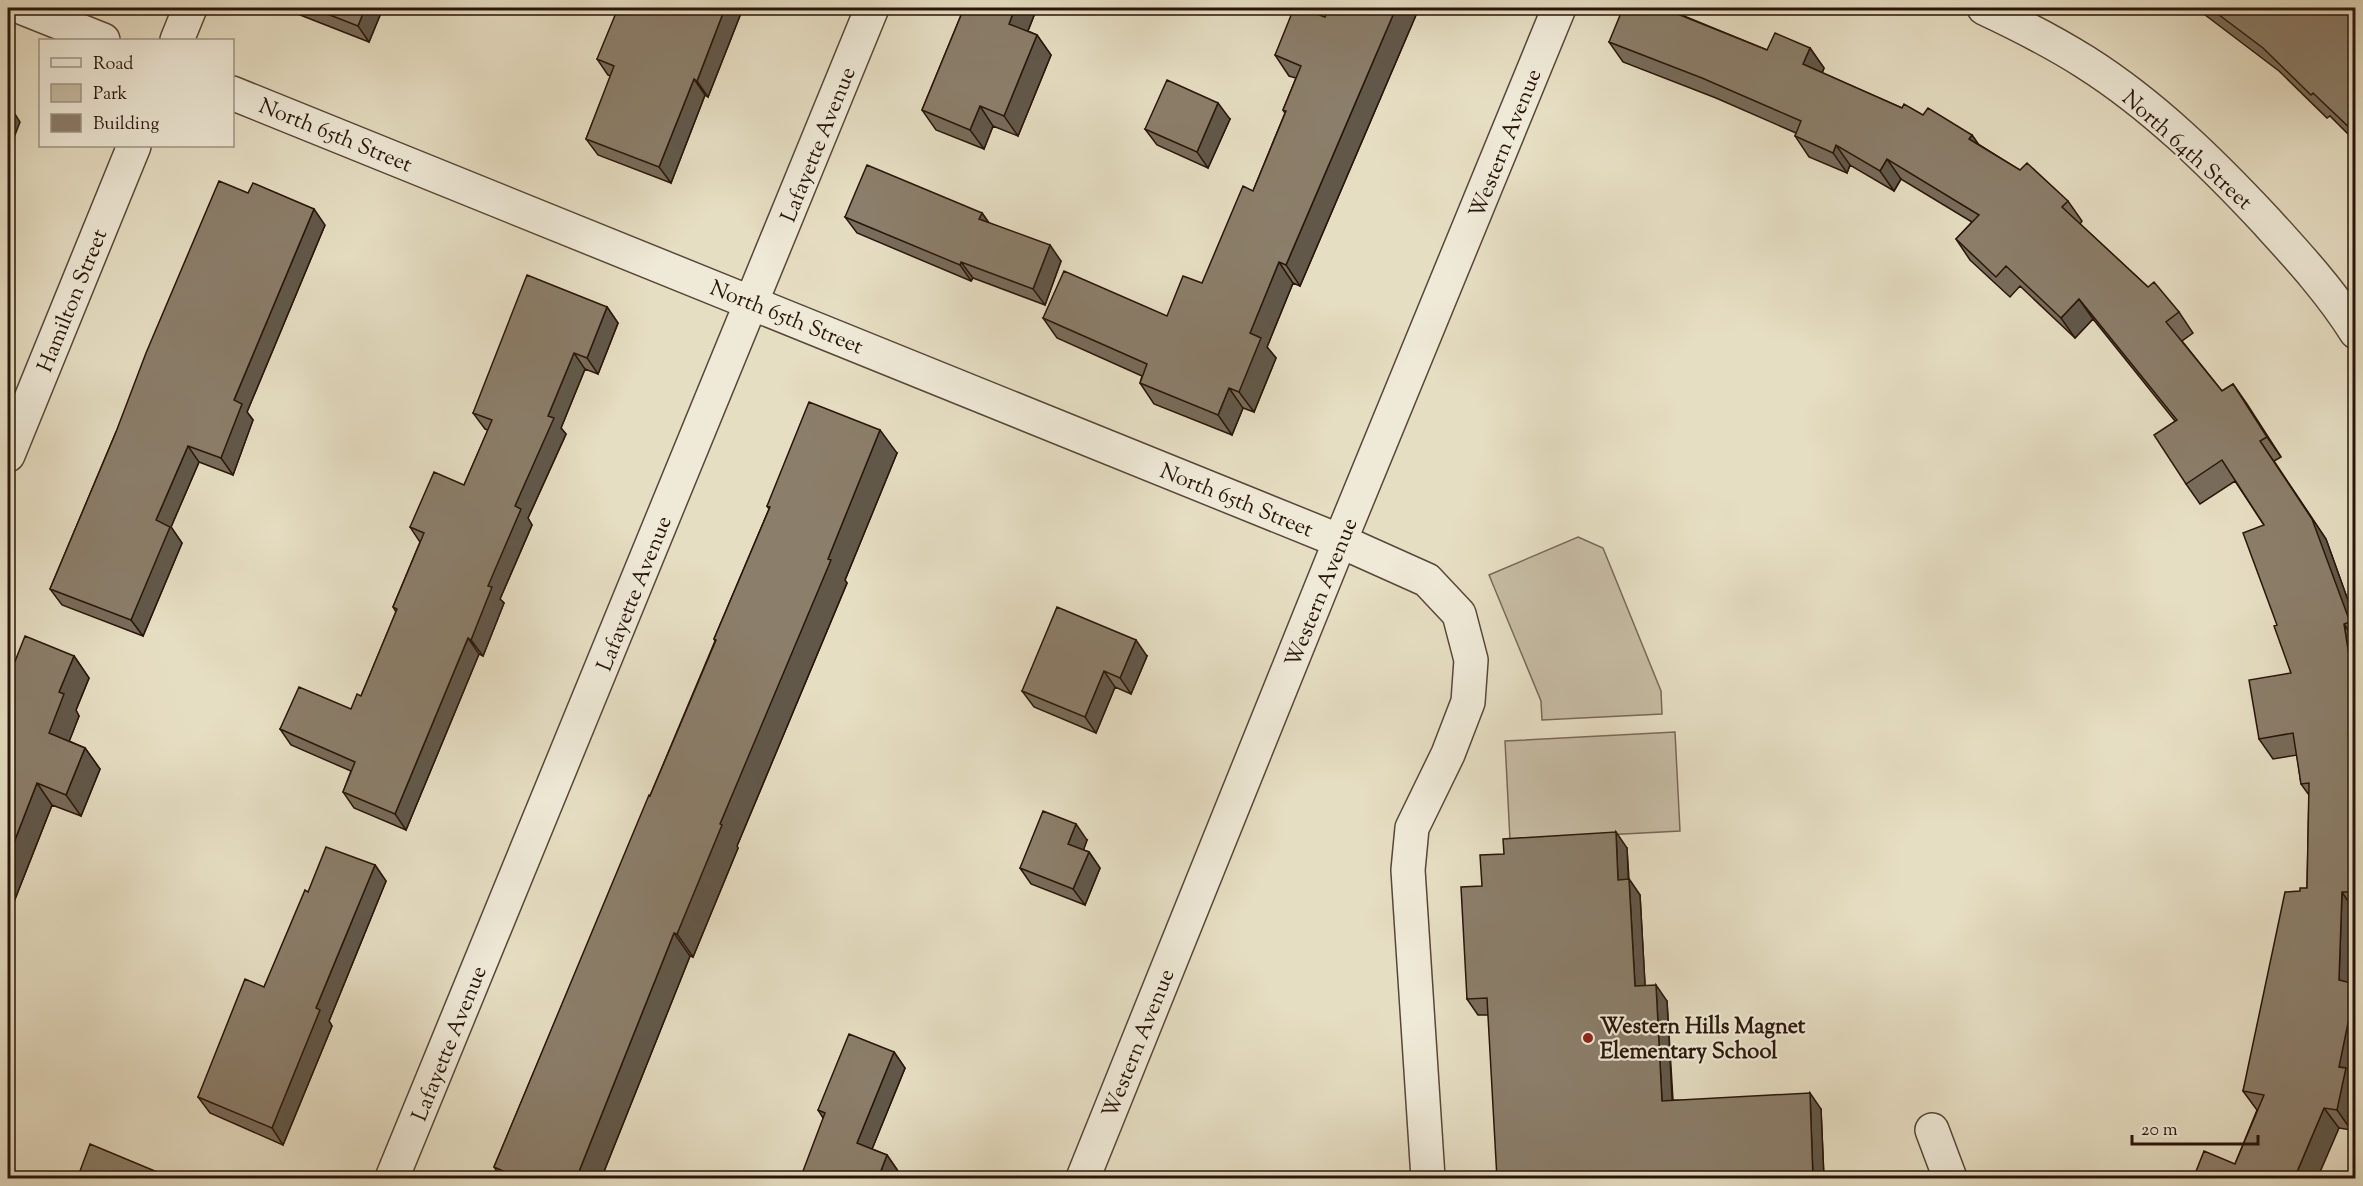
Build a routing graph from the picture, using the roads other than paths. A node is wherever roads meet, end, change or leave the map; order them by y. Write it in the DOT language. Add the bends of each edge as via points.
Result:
graph roads {
  1 [pos="23,8"];
  2 [pos="190,8"];
  3 [pos="872,8"];
  4 [pos="1559,8"];
  5 [pos="1984,8"];
  6 [pos="101,39"];
  7 [pos="177,39"];
  8 [pos="234,94"];
  9 [pos="134,147"];
  10 [pos="753,302"];
  11 [pos="2355,332"];
  12 [pos="8,455"];
  13 [pos="1340,541"];
  14 [pos="1932,1130"];
  15 [pos="392,1179"];
  16 [pos="1083,1179"];
  17 [pos="1428,1179"];
  18 [pos="1950,1179"];
  1 -- 6 [label="street"];
  2 -- 7 [label="street"];
  3 -- 10 [label="street, Lafayette Avenue"];
  4 -- 13 [label="street, Western Avenue"];
  5 -- 11 [label="street, North 64th Street" via="2086,63 2150,110 2226,178 2273,228"];
  8 -- 10 [label="street, North 65th Street"];
  9 -- 12 [label="street, Hamilton Street"];
  10 -- 13 [label="street, North 65th Street"];
  10 -- 15 [label="street, Lafayette Avenue"];
  13 -- 16 [label="street, Western Avenue"];
  13 -- 17 [label="street, North 65th Street" via="1427,580 1459,614 1471,660 1468,702 1449,754 1413,828 1408,870"];
  14 -- 18 [label="street"];
}
